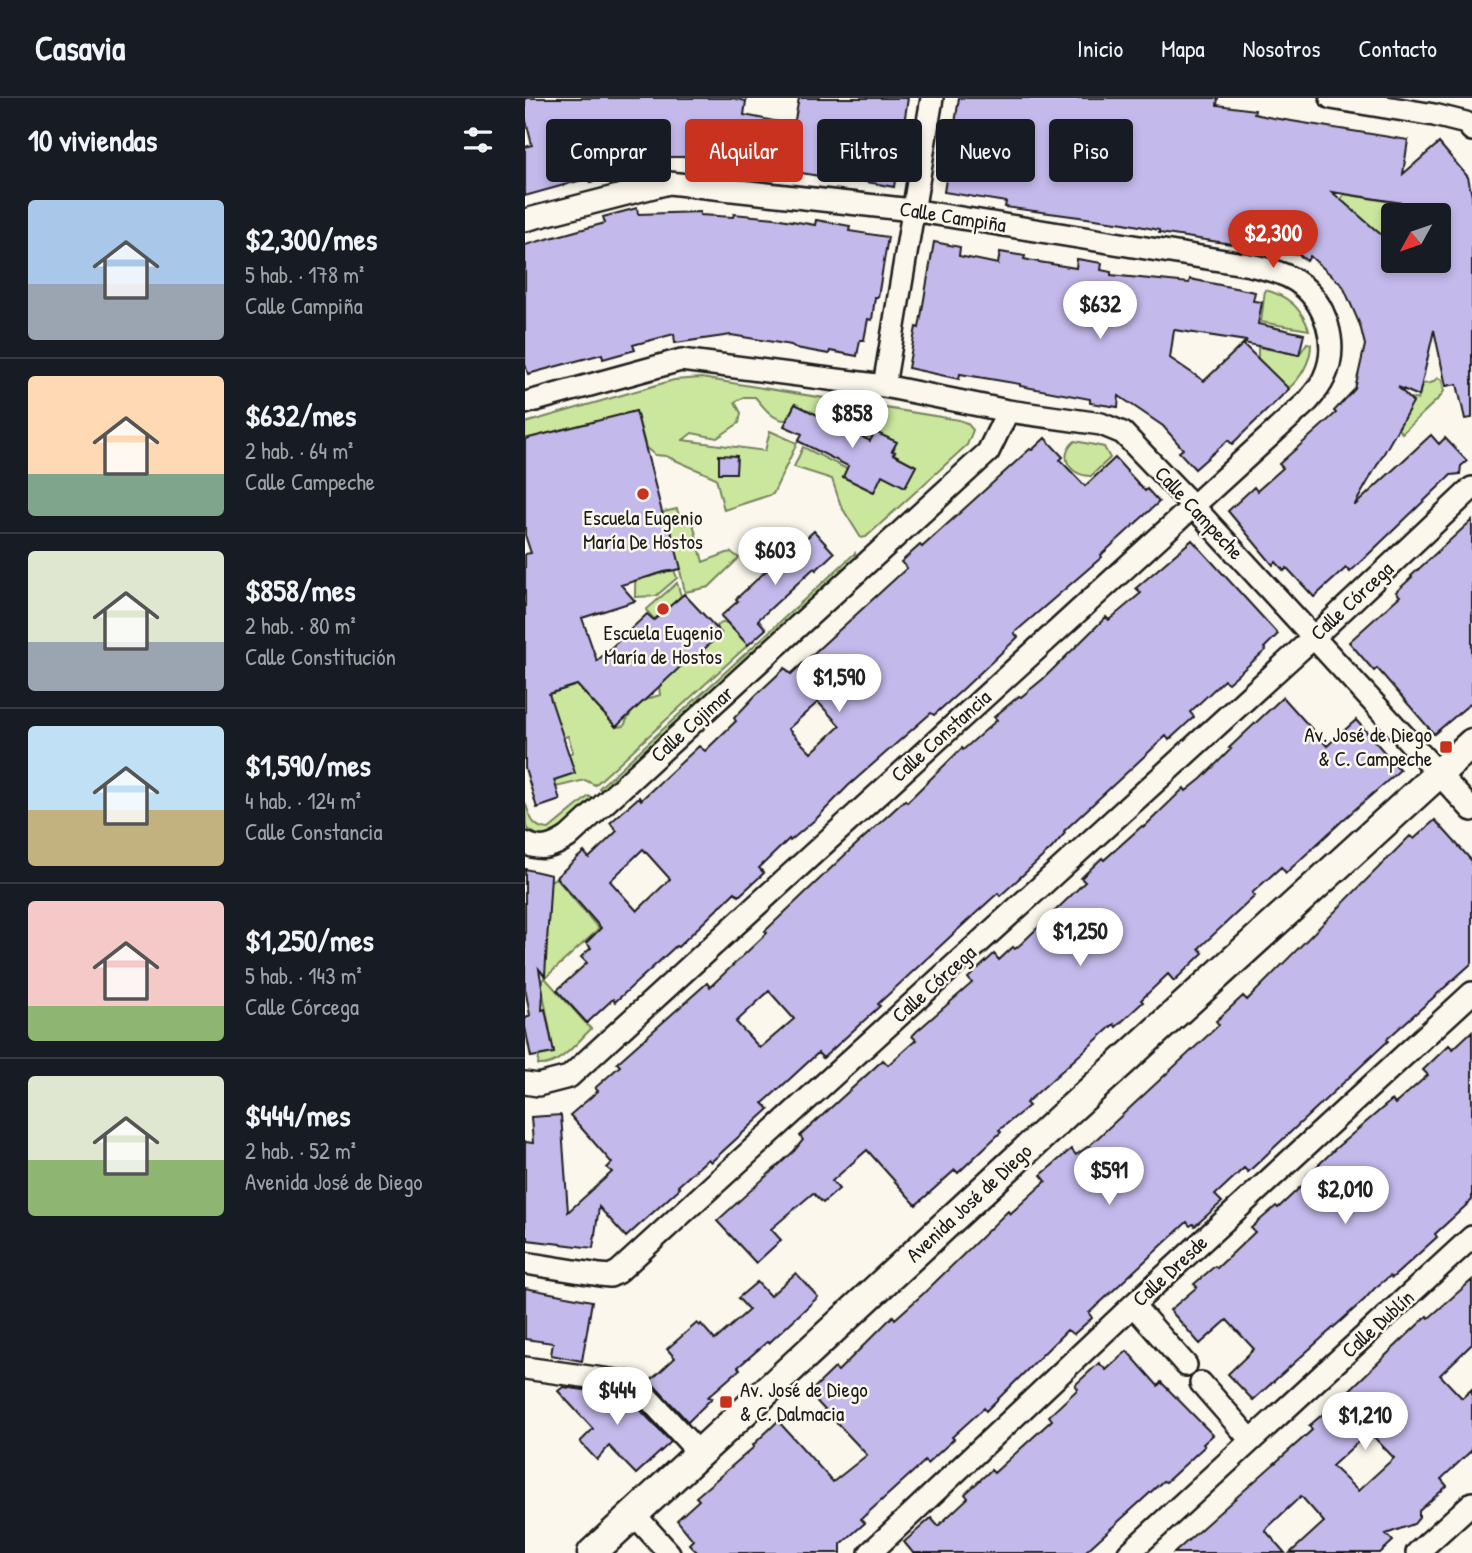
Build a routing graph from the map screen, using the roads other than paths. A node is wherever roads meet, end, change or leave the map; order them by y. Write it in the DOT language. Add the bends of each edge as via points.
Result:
graph roads {
  1 [pos="932,98"];
  2 [pos="1331,98"];
  3 [pos="1472,130"];
  4 [pos="912,210"];
  5 [pos="525,220"];
  6 [pos="1330,354"];
  7 [pos="884,386"];
  8 [pos="525,403"];
  9 [pos="1008,411"];
  10 [pos="1472,488"];
  11 [pos="1193,506"];
  12 [pos="1313,638"];
  13 [pos="1472,743"];
  14 [pos="1439,773"];
  15 [pos="1472,810"];
  16 [pos="534,846"];
  17 [pos="1472,993"];
  18 [pos="525,1083"];
  19 [pos="1472,1237"];
  20 [pos="525,1263"];
  21 [pos="1133,1305"];
  22 [pos="1186,1365"];
  23 [pos="525,1368"];
  24 [pos="1201,1383"];
  25 [pos="1250,1439"];
  26 [pos="698,1452"];
  27 [pos="1472,1503"];
  28 [pos="634,1514"];
  29 [pos="592,1553"];
  30 [pos="669,1553"];
  31 [pos="870,1553"];
  32 [pos="1129,1553"];
  33 [pos="1417,1553"];
  1 -- 4 [label="street"];
  2 -- 3 [label="street" via="1434,115 1465,123"];
  4 -- 5 [label="street, Calle Campiña" via="669,183"];
  4 -- 6 [label="street, Calle Campiña" via="1283,274 1310,292 1320,306 1328,323"];
  4 -- 7 [label="street"];
  6 -- 11 [label="street, Calle Constancia" via="1325,377 1308,401"];
  7 -- 8 [label="street, Calle Campeche" via="681,360"];
  7 -- 9 [label="street, Calle Campeche"];
  9 -- 11 [label="street, Calle Campeche" via="1101,424 1123,433"];
  9 -- 16 [label="street, Calle Cojimar" via="988,452 568,836 555,845"];
  10 -- 12 [label="street, Calle Córcega"];
  11 -- 12 [label="street, Calle Campeche"];
  11 -- 18 [label="street, Calle Constancia" via="569,1077 538,1085"];
  12 -- 14 [label="street, Calle Campeche"];
  12 -- 20 [label="street, Calle Córcega" via="618,1272 610,1276"];
  13 -- 14 [label="main road, Avenida José de Diego"];
  14 -- 15 [label="street"];
  14 -- 26 [label="main road, Avenida José de Diego"];
  17 -- 21 [label="street, Calle Dresde"];
  19 -- 25 [label="street, Calle Dublín"];
  21 -- 22 [label="street"];
  21 -- 31 [label="street, Calle Dresde"];
  23 -- 26 [label="street" via="632,1383"];
  24 -- 25 [label="street"];
  25 -- 32 [label="street, Calle Dublín"];
  26 -- 28 [label="main road, Avenida José de Diego"];
  27 -- 33 [label="street"];
  28 -- 29 [label="main road, Avenida José de Diego"];
  28 -- 30 [label="street"];
}
